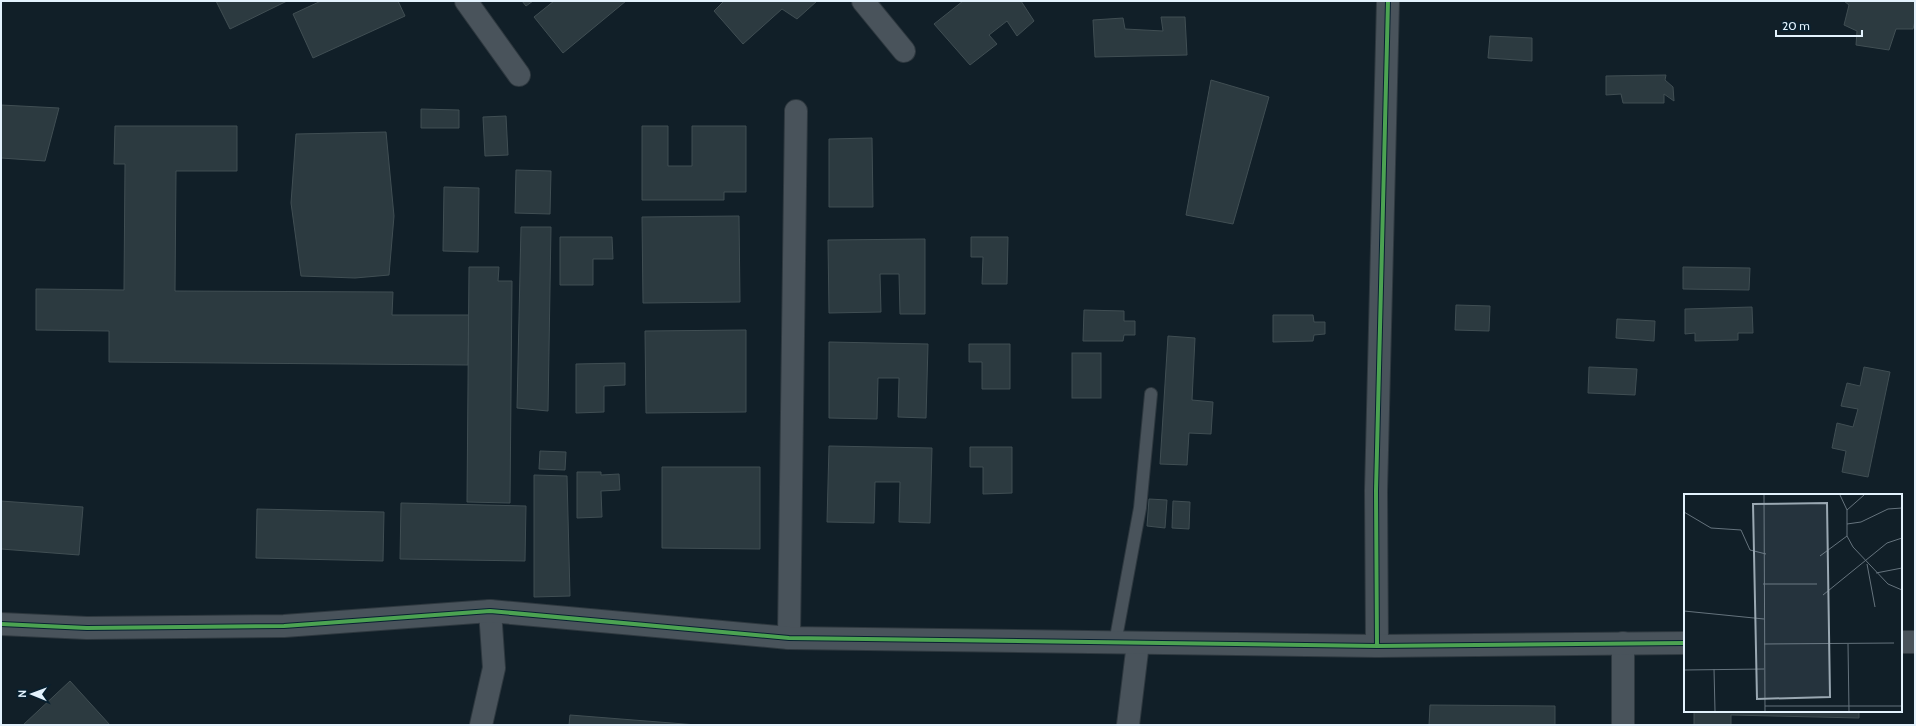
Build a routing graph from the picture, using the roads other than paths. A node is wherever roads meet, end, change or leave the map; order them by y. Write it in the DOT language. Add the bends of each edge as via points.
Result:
graph roads {
  1 [pos="466,1"];
  2 [pos="863,1"];
  3 [pos="1388,1"];
  4 [pos="904,51"];
  5 [pos="519,75"];
  6 [pos="796,111"];
  7 [pos="1150,394"];
  8 [pos="490,612"];
  9 [pos="1,624"];
  10 [pos="789,638"];
  11 [pos="1902,642"];
  12 [pos="1915,642"];
  13 [pos="1115,643"];
  14 [pos="1138,643"];
  15 [pos="1623,643"];
  16 [pos="1684,643"];
  17 [pos="1377,646"];
  18 [pos="481,725"];
  19 [pos="1128,725"];
  20 [pos="1623,725"];
  1 -- 5 [label="street"];
  2 -- 4 [label="street"];
  3 -- 17 [label="street" via="1376,491"];
  6 -- 10 [label="street"];
  7 -- 13 [label="lane" via="1140,508"];
  8 -- 9 [label="street" via="284,626 87,628"];
  8 -- 10 [label="street"];
  8 -- 18 [label="street" via="494,668"];
  10 -- 13 [label="street"];
  11 -- 12 [label="street"];
  13 -- 14 [label="street"];
  14 -- 17 [label="street"];
  14 -- 19 [label="street"];
  15 -- 16 [label="street"];
  15 -- 17 [label="street"];
  15 -- 20 [label="street"];
}
